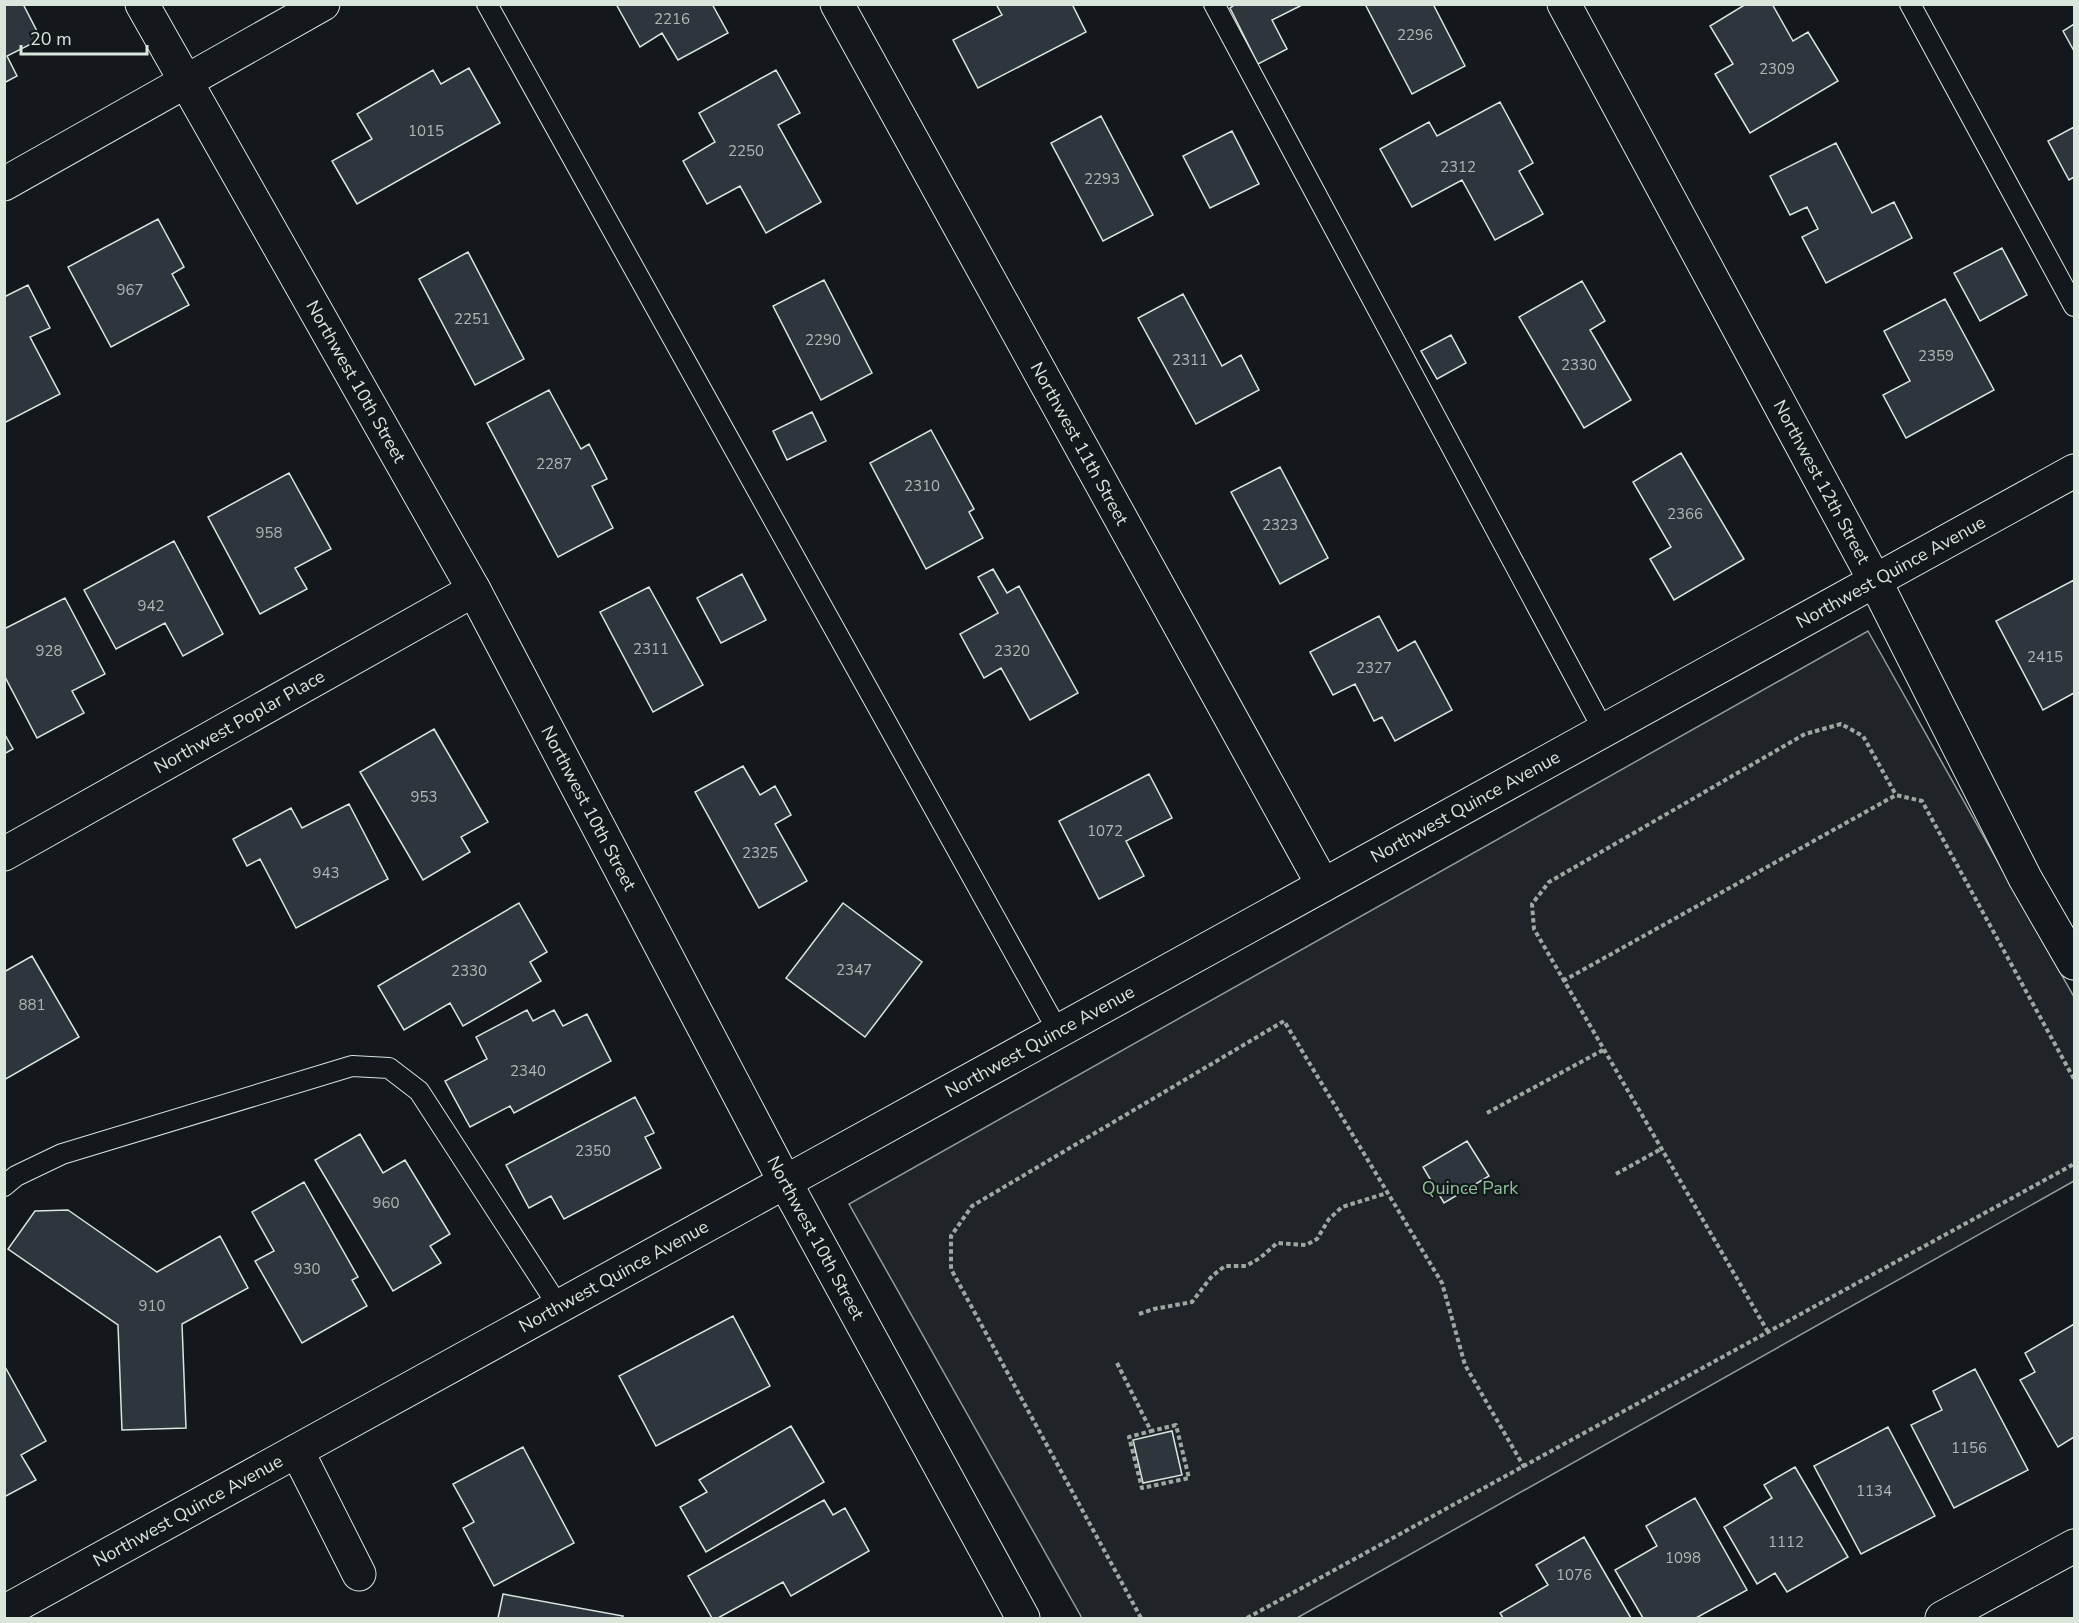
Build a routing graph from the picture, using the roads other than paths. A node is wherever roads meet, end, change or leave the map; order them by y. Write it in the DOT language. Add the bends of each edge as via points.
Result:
graph roads {
  1 [pos="142,4"];
  2 [pos="323,4"];
  3 [pos="487,4"];
  4 [pos="837,4"];
  5 [pos="1214,4"];
  6 [pos="1564,4"];
  7 [pos="1910,4"];
  8 [pos="186,81"];
  9 [pos="4,184"];
  10 [pos="2074,306"];
  11 [pos="2074,471"];
  12 [pos="1875,580"];
  13 [pos="474,590"];
  14 [pos="1604,731"];
  15 [pos="4,854"];
  16 [pos="1323,885"];
  17 [pos="2074,963"];
  18 [pos="1058,1031"];
  19 [pos="785,1182"];
  20 [pos="4,1186"];
  21 [pos="559,1307"];
  22 [pos="297,1451"];
  23 [pos="2074,1546"];
  24 [pos="359,1574"];
  25 [pos="4,1612"];
  26 [pos="1023,1618"];
  27 [pos="1942,1618"];
  1 -- 8 [label="street, Northwest 10th Street"];
  2 -- 8 [label="street"];
  3 -- 18 [label="lane"];
  4 -- 16 [label="street, Northwest 11th Street"];
  5 -- 14 [label="lane"];
  6 -- 12 [label="street, Northwest 12th Street"];
  7 -- 10 [label="lane"];
  8 -- 9 [label="street"];
  8 -- 13 [label="street, Northwest 10th Street"];
  11 -- 12 [label="street, Northwest Quince Avenue"];
  12 -- 14 [label="street, Northwest Quince Avenue"];
  12 -- 17 [label="street, Northwest 12th Street" via="2025,878"];
  13 -- 15 [label="street, Northwest Poplar Place"];
  13 -- 19 [label="street, Northwest 10th Street"];
  14 -- 16 [label="street, Northwest Quince Avenue"];
  16 -- 18 [label="street, Northwest Quince Avenue"];
  18 -- 19 [label="street, Northwest Quince Avenue"];
  19 -- 21 [label="street, Northwest Quince Avenue"];
  19 -- 26 [label="street, Northwest 10th Street"];
  20 -- 21 [label="lane" via="62,1154 352,1066 388,1068 419,1092"];
  21 -- 22 [label="street, Northwest Quince Avenue"];
  22 -- 24 [label="street"];
  22 -- 25 [label="street, Northwest Quince Avenue"];
  23 -- 27 [label="street"];
}
